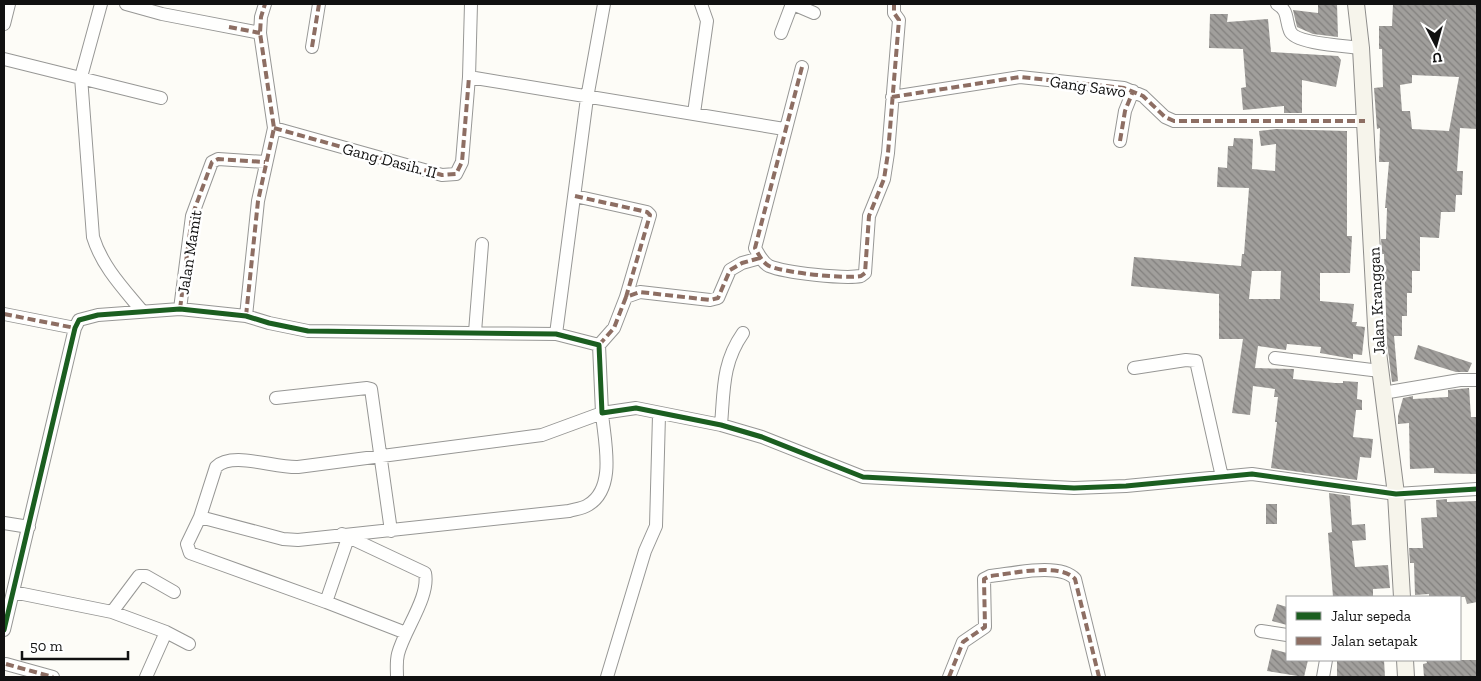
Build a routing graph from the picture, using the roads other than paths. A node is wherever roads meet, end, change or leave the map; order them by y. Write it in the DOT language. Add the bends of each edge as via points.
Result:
graph roads {
  1 [pos="8,4"];
  2 [pos="101,4"];
  3 [pos="126,4"];
  4 [pos="265,4"];
  5 [pos="319,4"];
  6 [pos="471,4"];
  7 [pos="604,4"];
  8 [pos="701,4"];
  9 [pos="793,4"];
  10 [pos="894,4"];
  11 [pos="1277,4"];
  12 [pos="1356,4"];
  13 [pos="814,13"];
  14 [pos="4,24"];
  15 [pos="260,33"];
  16 [pos="781,33"];
  17 [pos="312,47"];
  18 [pos="1362,48"];
  19 [pos="4,59"];
  20 [pos="802,67"];
  21 [pos="469,77"];
  22 [pos="81,78"];
  23 [pos="1133,92"];
  24 [pos="892,97"];
  25 [pos="161,98"];
  26 [pos="587,98"];
  27 [pos="694,113"];
  28 [pos="1365,121"];
  29 [pos="274,128"];
  30 [pos="784,130"];
  31 [pos="1120,141"];
  32 [pos="265,162"];
  33 [pos="575,196"];
  34 [pos="482,244"];
  35 [pos="760,258"];
  36 [pos="626,297"];
  37 [pos="180,309"];
  38 [pos="142,311"];
  39 [pos="4,314"];
  40 [pos="246,316"];
  41 [pos="75,328"];
  42 [pos="475,332"];
  43 [pos="743,333"];
  44 [pos="556,334"];
  45 [pos="599,345"];
  46 [pos="1275,358"];
  47 [pos="1134,368"];
  48 [pos="1380,371"];
  49 [pos="1477,380"];
  50 [pos="1383,393"];
  51 [pos="276,398"];
  52 [pos="602,412"];
  53 [pos="659,415"];
  54 [pos="720,425"];
  55 [pos="381,455"];
  56 [pos="1222,477"];
  57 [pos="1477,489"];
  58 [pos="1396,494"];
  59 [pos="200,517"];
  60 [pos="4,523"];
  61 [pos="29,527"];
  62 [pos="391,531"];
  63 [pos="345,536"];
  64 [pos="13,592"];
  65 [pos="174,592"];
  66 [pos="1402,596"];
  67 [pos="326,602"];
  68 [pos="112,612"];
  69 [pos="4,630"];
  70 [pos="1260,631"];
  71 [pos="166,632"];
  72 [pos="406,633"];
  73 [pos="1286,635"];
  74 [pos="189,644"];
  75 [pos="1326,661"];
  76 [pos="1405,661"];
  77 [pos="5,662"];
  78 [pos="11,677"];
  79 [pos="53,677"];
  80 [pos="146,677"];
  81 [pos="397,677"];
  82 [pos="607,677"];
  83 [pos="949,677"];
  84 [pos="1099,677"];
  85 [pos="1323,677"];
  86 [pos="1406,677"];
  1 -- 14 [label="street"];
  2 -- 22 [label="street"];
  3 -- 15 [label="street"];
  4 -- 15 [label="street" via="260,17"];
  5 -- 17 [label="street"];
  6 -- 21 [label="street, Gang Dasih. II"];
  7 -- 26 [label="street"];
  8 -- 27 [label="street" via="707,21"];
  9 -- 13 [label="street"];
  9 -- 16 [label="street"];
  10 -- 24 [label="street" via="894,13 899,20"];
  11 -- 18 [label="street" via="1287,14 1289,29 1294,36"];
  12 -- 18 [label="main road, Jalan Kranggan"];
  15 -- 29 [label="street"];
  18 -- 28 [label="main road, Jalan Kranggan"];
  19 -- 22 [label="street"];
  20 -- 30 [label="street"];
  21 -- 26 [label="street"];
  21 -- 29 [label="street, Gang Dasih. II" via="462,162 456,174 442,175"];
  22 -- 25 [label="street"];
  22 -- 38 [label="street" via="93,236 98,254 107,268"];
  23 -- 24 [label="street, Gang Sawo" via="1124,88 1020,77"];
  23 -- 28 [label="street, Gang Sawo" via="1174,120"];
  23 -- 31 [label="street" via="1125,111"];
  24 -- 35 [label="street" via="884,179 869,216 865,273 856,277 791,272 768,265"];
  26 -- 27 [label="street"];
  26 -- 33 [label="street"];
  27 -- 30 [label="street"];
  28 -- 48 [label="main road, Jalan Kranggan"];
  29 -- 32 [label="street"];
  30 -- 35 [label="street" via="755,248"];
  32 -- 37 [label="street, Jalan Mamit" via="218,159 212,162 192,216"];
  32 -- 40 [label="street"];
  33 -- 36 [label="street" via="650,215"];
  33 -- 44 [label="street"];
  34 -- 42 [label="street"];
  35 -- 36 [label="street" via="730,270 718,298 710,300 640,292"];
  36 -- 45 [label="street" via="614,328"];
  37 -- 38 [label="street"];
  37 -- 40 [label="street"];
  38 -- 41 [label="street" via="86,316"];
  39 -- 41 [label="street"];
  40 -- 42 [label="street" via="308,331"];
  41 -- 61 [label="street"];
  42 -- 44 [label="street"];
  43 -- 54 [label="street" via="725,370"];
  44 -- 45 [label="street"];
  45 -- 52 [label="street"];
  46 -- 48 [label="street"];
  47 -- 56 [label="street" via="1196,361"];
  48 -- 50 [label="main road, Jalan Kranggan"];
  49 -- 50 [label="street"];
  50 -- 58 [label="main road, Jalan Kranggan"];
  51 -- 55 [label="street" via="371,390"];
  52 -- 53 [label="street" via="636,408"];
  52 -- 55 [label="street" via="542,435"];
  52 -- 62 [label="street" via="605,480 599,496 586,507"];
  53 -- 54 [label="street"];
  53 -- 82 [label="street" via="656,526 645,551"];
  54 -- 56 [label="street" via="762,437 862,477 1074,488"];
  55 -- 59 [label="street" via="298,467 275,467 243,460 222,461 216,467"];
  55 -- 62 [label="street"];
  56 -- 58 [label="street" via="1252,474"];
  57 -- 58 [label="street"];
  58 -- 66 [label="main road, Jalan Kranggan"];
  59 -- 63 [label="street" via="283,539"];
  59 -- 67 [label="street" via="187,544 190,554"];
  60 -- 61 [label="street"];
  61 -- 64 [label="street"];
  62 -- 63 [label="street"];
  63 -- 67 [label="street"];
  63 -- 72 [label="street" via="424,573 426,581 422,597"];
  64 -- 68 [label="street"];
  64 -- 69 [label="street"];
  65 -- 68 [label="street" via="146,576 139,576"];
  67 -- 72 [label="street"];
  68 -- 71 [label="street"];
  70 -- 73 [label="street"];
  71 -- 74 [label="street"];
  71 -- 80 [label="street"];
  72 -- 81 [label="street" via="398,652"];
  75 -- 85 [label="street"];
  76 -- 86 [label="main road"];
  77 -- 78 [label="street"];
  77 -- 79 [label="street"];
  83 -- 84 [label="street" via="963,642 985,627 984,579 1052,570 1070,574 1075,579"];
}
